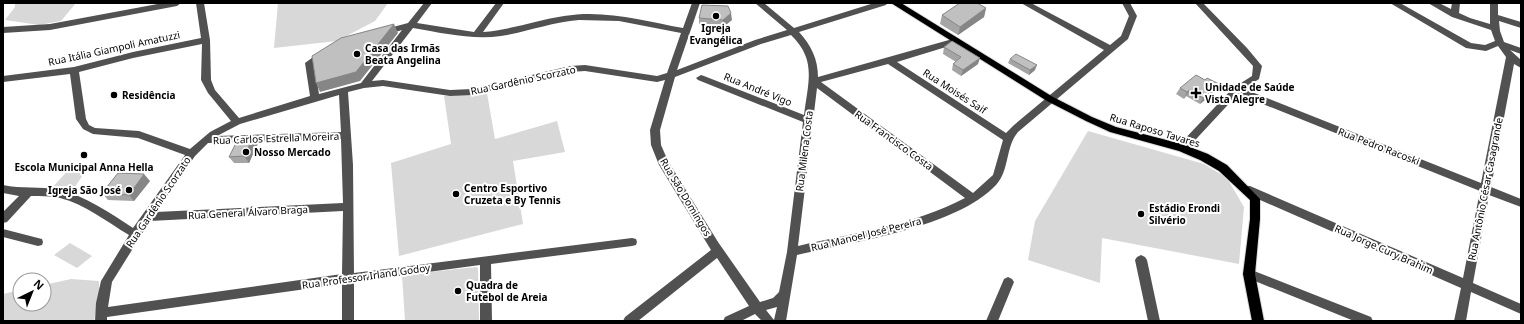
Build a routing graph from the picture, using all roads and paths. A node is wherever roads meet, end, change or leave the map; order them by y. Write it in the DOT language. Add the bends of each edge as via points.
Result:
graph roads {
  1 [pos="177,3"];
  2 [pos="200,3"];
  3 [pos="428,3"];
  4 [pos="500,3"];
  5 [pos="696,3"];
  6 [pos="759,3"];
  7 [pos="883,3"];
  8 [pos="895,3"];
  9 [pos="1025,3"];
  10 [pos="1126,3"];
  11 [pos="1199,3"];
  12 [pos="1394,3"];
  13 [pos="1432,3"];
  14 [pos="1456,3"];
  15 [pos="1494,3"];
  16 [pos="1455,15"];
  17 [pos="1495,16"];
  18 [pos="411,25"];
  19 [pos="1521,25"];
  20 [pos="3,30"];
  21 [pos="793,31"];
  22 [pos="1495,31"];
  23 [pos="687,32"];
  24 [pos="375,34"];
  25 [pos="476,35"];
  26 [pos="206,40"];
  27 [pos="956,40"];
  28 [pos="1498,43"];
  29 [pos="1110,49"];
  30 [pos="329,51"];
  31 [pos="1521,51"];
  32 [pos="1511,56"];
  33 [pos="676,59"];
  34 [pos="889,62"];
  35 [pos="1521,65"];
  36 [pos="694,67"];
  37 [pos="74,70"];
  38 [pos="670,77"];
  39 [pos="700,78"];
  40 [pos="3,79"];
  41 [pos="813,81"];
  42 [pos="364,85"];
  43 [pos="1236,90"];
  44 [pos="343,91"];
  45 [pos="315,98"];
  46 [pos="1050,99"];
  47 [pos="808,120"];
  48 [pos="233,124"];
  49 [pos="346,135"];
  50 [pos="1008,139"];
  51 [pos="206,140"];
  52 [pos="245,140"];
  53 [pos="1182,148"];
  54 [pos="190,153"];
  55 [pos="1485,188"];
  56 [pos="3,189"];
  57 [pos="1246,189"];
  58 [pos="28,193"];
  59 [pos="974,199"];
  60 [pos="1521,203"];
  61 [pos="348,207"];
  62 [pos="147,218"];
  63 [pos="3,219"];
  64 [pos="3,233"];
  65 [pos="135,234"];
  66 [pos="38,242"];
  67 [pos="632,242"];
  68 [pos="718,251"];
  69 [pos="792,252"];
  70 [pos="485,260"];
  71 [pos="1141,260"];
  72 [pos="1250,274"];
  73 [pos="349,278"];
  74 [pos="1008,282"];
  75 [pos="1467,285"];
  76 [pos="783,296"];
  77 [pos="757,308"];
  78 [pos="1521,309"];
  79 [pos="101,317"];
  80 [pos="348,321"];
  81 [pos="486,321"];
  82 [pos="629,321"];
  83 [pos="729,321"];
  84 [pos="772,321"];
  85 [pos="992,321"];
  86 [pos="1154,321"];
  87 [pos="1258,321"];
  88 [pos="1367,321"];
  89 [pos="1460,321"];
  1 -- 20 [label="street" via="56,26"];
  2 -- 26 [label="street"];
  3 -- 18 [label="street"];
  4 -- 25 [label="street"];
  5 -- 23 [label="street, Rua São Domingos"];
  6 -- 21 [label="street, Rua Milena Costa"];
  7 -- 21 [label="street, Rua Gardênio Scorzato"];
  8 -- 27 [label="main road, Rua Raposo Tavares"];
  9 -- 29 [label="street"];
  10 -- 29 [label="street, Rua Manoel José Pereira" via="1133,16 1125,37"];
  11 -- 43 [label="street" via="1258,66 1256,77"];
  12 -- 28 [label="street" via="1469,46 1486,48"];
  13 -- 16 [label="street"];
  14 -- 16 [label="street"];
  15 -- 17 [label="street"];
  16 -- 22 [label="street" via="1471,26"];
  17 -- 19 [label="street"];
  17 -- 22 [label="street"];
  18 -- 24 [label="street"];
  18 -- 25 [label="street"];
  18 -- 42 [label="street"];
  21 -- 36 [label="street, Rua Gardênio Scorzato"];
  21 -- 41 [label="street, Rua Milena Costa" via="810,54"];
  22 -- 28 [label="street"];
  23 -- 25 [label="street" via="619,18 579,17 502,33"];
  23 -- 33 [label="street, Rua São Domingos"];
  26 -- 37 [label="street, Rua Itália Giampoli Amatuzzi"];
  26 -- 48 [label="street" via="206,80"];
  27 -- 34 [label="street"];
  27 -- 46 [label="main road, Rua Raposo Tavares"];
  28 -- 31 [label="street"];
  28 -- 32 [label="street"];
  29 -- 46 [label="street, Rua Manoel José Pereira"];
  30 -- 45 [label="street" via="309,63"];
  32 -- 35 [label="street"];
  32 -- 55 [label="street, Rua Antônio César Casagrande"];
  33 -- 36 [label="street" via="684,65"];
  33 -- 38 [label="street, Rua São Domingos"];
  34 -- 41 [label="street"];
  34 -- 50 [label="street, Rua Moisés Saif"];
  36 -- 38 [label="street, Rua Gardênio Scorzato"];
  37 -- 40 [label="street, Rua Itália Giampoli Amatuzzi"];
  37 -- 54 [label="street" via="81,119 86,127 139,135"];
  38 -- 42 [label="street, Rua Gardênio Scorzato" via="647,79 585,68 570,69 472,92 450,92 383,83"];
  38 -- 68 [label="street, Rua São Domingos" via="655,130 656,145 663,162"];
  39 -- 47 [label="street, Rua André Vigo"];
  41 -- 47 [label="street, Rua Milena Costa"];
  41 -- 59 [label="street, Rua Francisco Costa"];
  42 -- 44 [label="street, Rua Gardênio Scorzato"];
  43 -- 53 [label="street"];
  43 -- 55 [label="street, Rua Pedro Racoski"];
  44 -- 45 [label="street, Rua Gardênio Scorzato"];
  44 -- 49 [label="street"];
  45 -- 48 [label="street, Rua Gardênio Scorzato"];
  46 -- 50 [label="street, Rua Manoel José Pereira" via="1017,126"];
  46 -- 53 [label="main road, Rua Raposo Tavares" via="1113,130"];
  47 -- 69 [label="street, Rua Milena Costa"];
  48 -- 51 [label="street, Rua Gardênio Scorzato"];
  48 -- 52 [label="street" via="232,132"];
  49 -- 52 [label="street, Rua Carlos Estrella Moreira"];
  49 -- 61 [label="street"];
  50 -- 59 [label="street, Rua Manoel José Pereira" via="999,173"];
  51 -- 52 [label="street, Rua Carlos Estrella Moreira"];
  51 -- 54 [label="street, Rua Gardênio Scorzato"];
  53 -- 57 [label="main road, Rua Raposo Tavares" via="1223,168"];
  54 -- 62 [label="street, Rua Gardênio Scorzato"];
  55 -- 60 [label="street, Rua Pedro Racoski"];
  55 -- 75 [label="street, Rua Antônio César Casagrande"];
  56 -- 58 [label="street"];
  57 -- 72 [label="main road, Rua Raposo Tavares" via="1255,199"];
  57 -- 75 [label="street, Rua Jorge Cury Brahim"];
  58 -- 63 [label="street"];
  58 -- 65 [label="street" via="58,194 83,202 102,211"];
  59 -- 69 [label="street, Rua Manoel José Pereira" via="916,223"];
  61 -- 62 [label="street, Rua General Álvaro Braga"];
  61 -- 73 [label="street"];
  62 -- 65 [label="street, Rua Gardênio Scorzato"];
  64 -- 66 [label="street"];
  65 -- 79 [label="street, Rua Gardênio Scorzato" via="107,281"];
  67 -- 70 [label="street, Rua Professor Irland Godoy"];
  68 -- 77 [label="street, Rua São Domingos"];
  68 -- 82 [label="street"];
  69 -- 76 [label="street, Rua Milena Costa"];
  70 -- 73 [label="street, Rua Professor Irland Godoy"];
  70 -- 81 [label="street"];
  71 -- 86 [label="street"];
  72 -- 87 [label="main road, Rua Raposo Tavares"];
  72 -- 88 [label="street"];
  73 -- 79 [label="street, Rua Professor Irland Godoy"];
  73 -- 80 [label="street"];
  74 -- 85 [label="street"];
  75 -- 78 [label="street, Rua Jorge Cury Brahim"];
  75 -- 89 [label="street, Rua Antônio César Casagrande"];
  76 -- 77 [label="street" via="777,302"];
  76 -- 84 [label="street, Rua Milena Costa"];
  77 -- 83 [label="street"];
  77 -- 84 [label="street, Rua São Domingos"];
}
